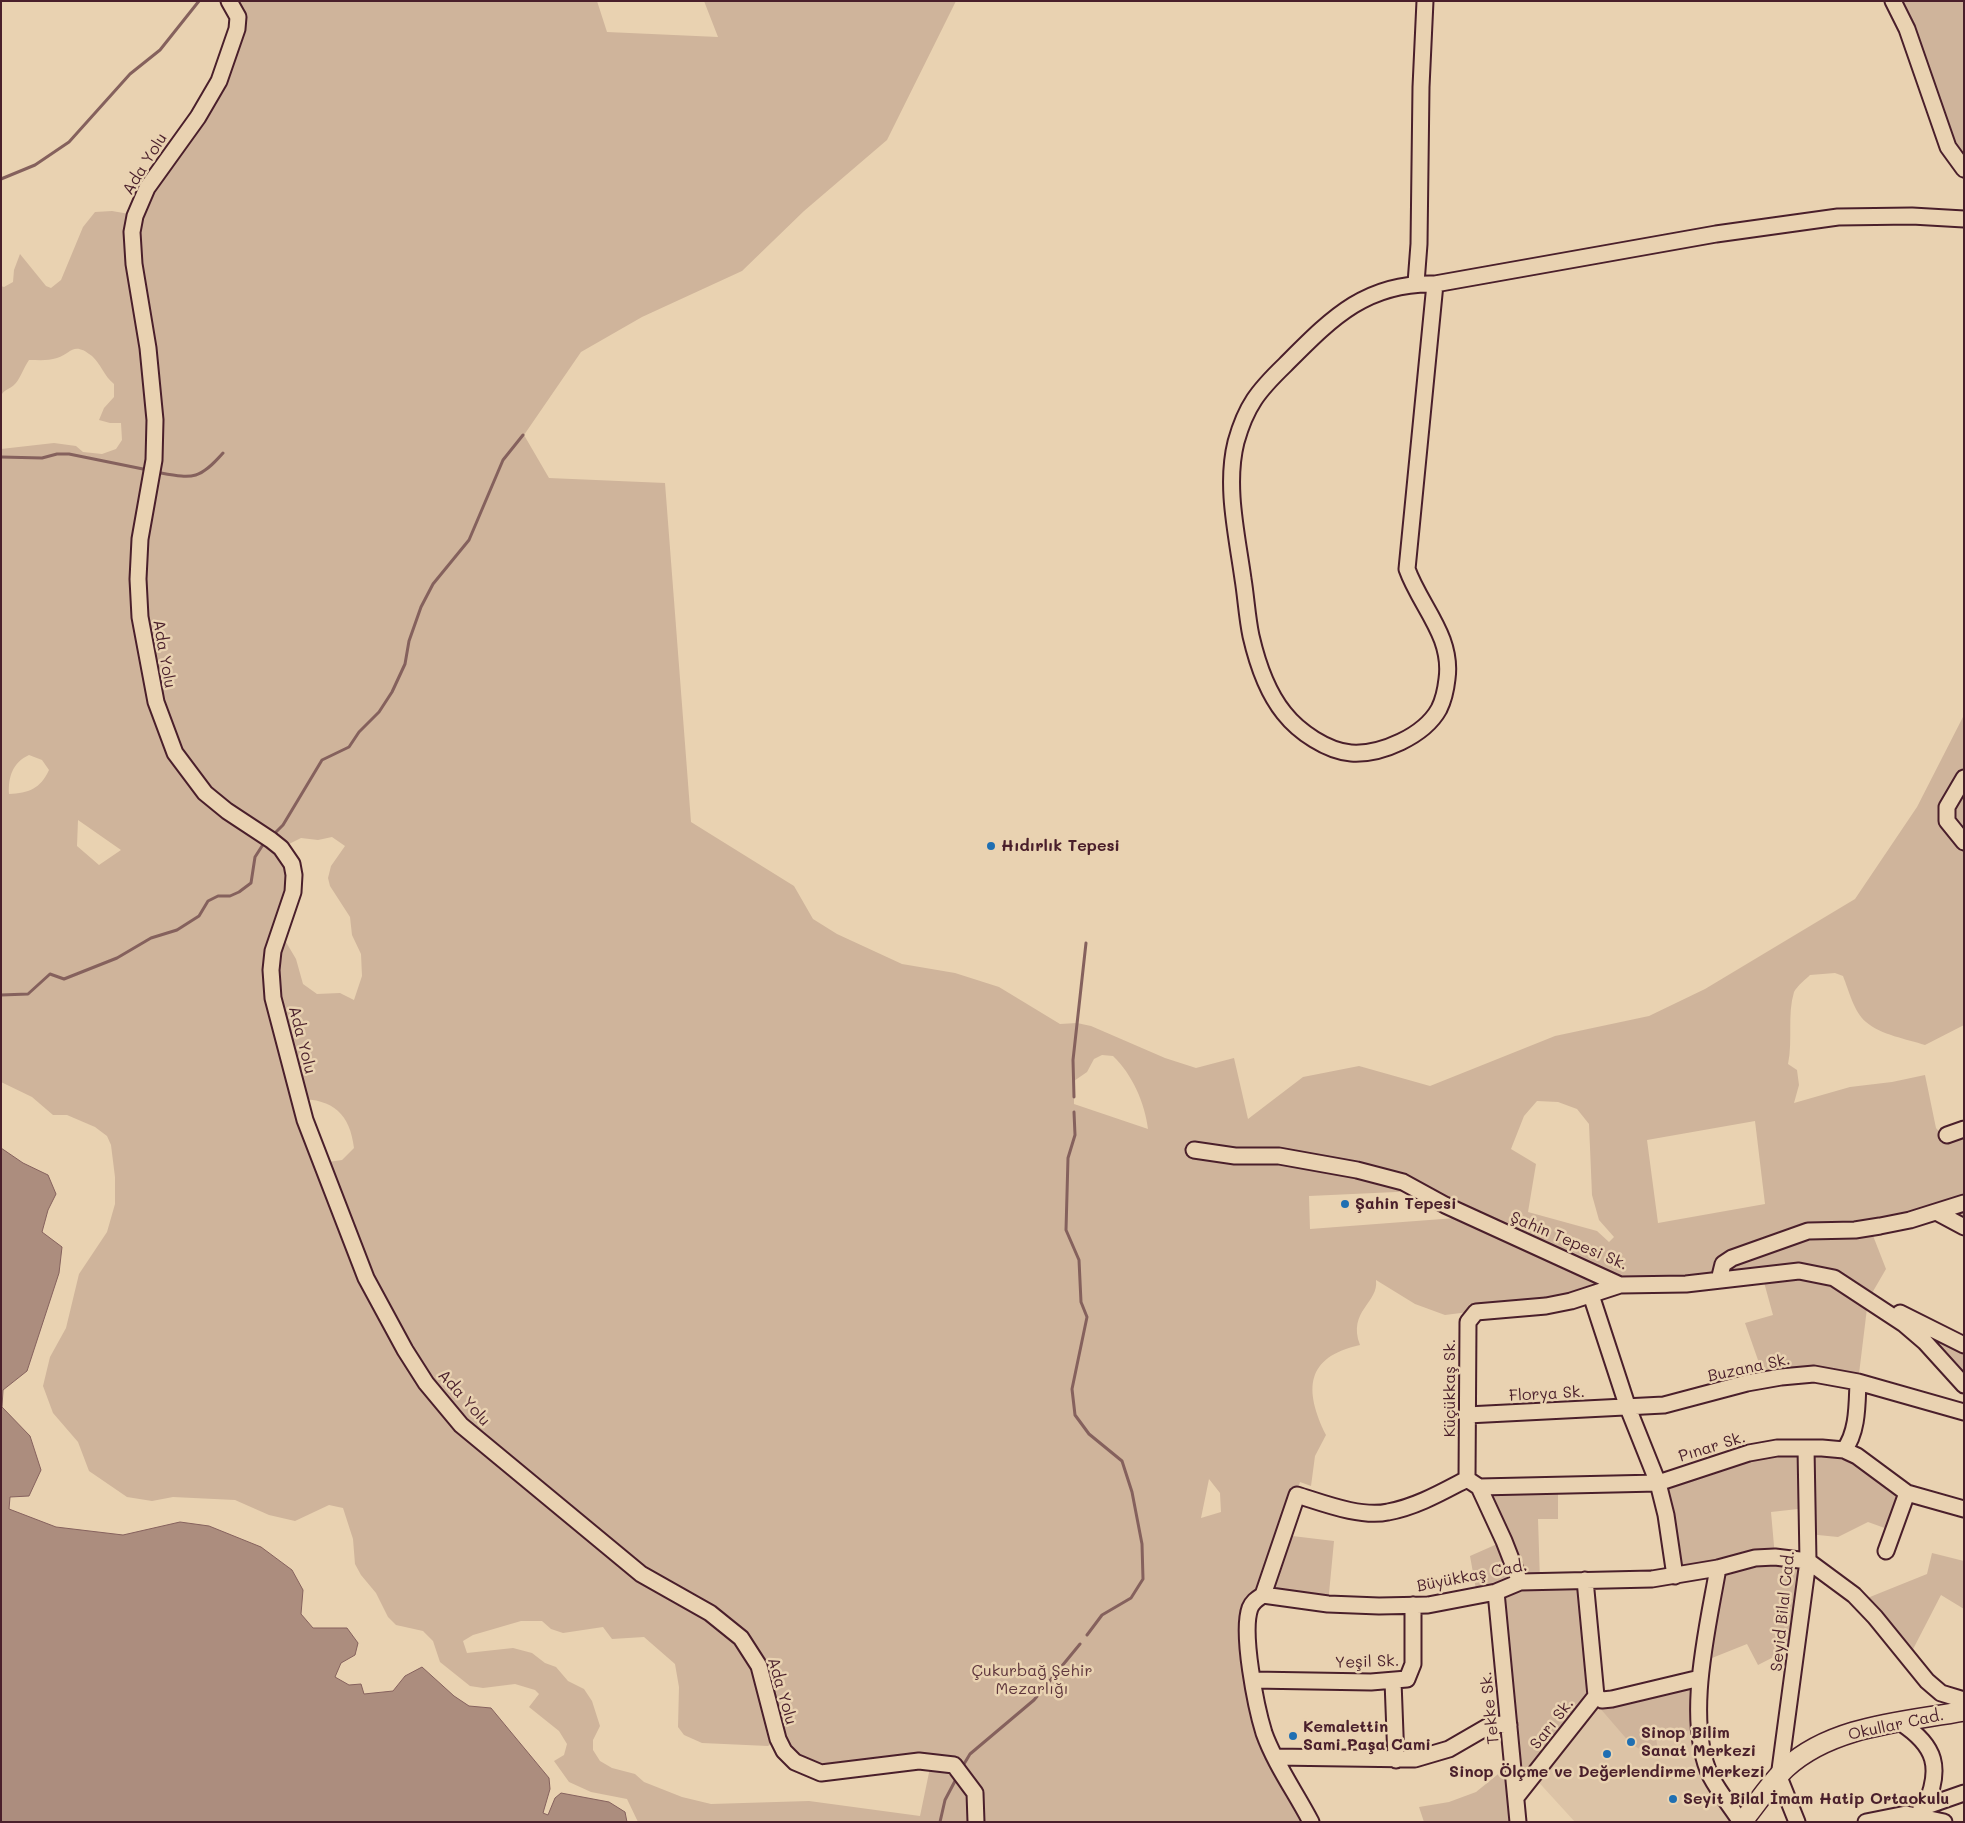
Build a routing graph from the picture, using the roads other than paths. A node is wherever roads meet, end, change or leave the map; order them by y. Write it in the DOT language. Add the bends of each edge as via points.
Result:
graph roads {
  1 [pos="230,1"];
  2 [pos="1425,1"];
  3 [pos="1893,1"];
  4 [pos="1964,169"];
  5 [pos="1964,219"];
  6 [pos="1416,283"];
  7 [pos="1435,284"];
  8 [pos="1964,778"];
  9 [pos="1964,842"];
  10 [pos="1964,1129"];
  11 [pos="1947,1135"];
  12 [pos="1194,1150"];
  13 [pos="1964,1203"];
  14 [pos="1936,1212"];
  15 [pos="1964,1227"];
  16 [pos="1719,1280"];
  17 [pos="1620,1285"];
  18 [pos="1590,1295"];
  19 [pos="1875,1304"];
  20 [pos="1964,1344"];
  21 [pos="1858,1382"];
  22 [pos="1964,1386"];
  23 [pos="1628,1408"];
  24 [pos="1964,1412"];
  25 [pos="1468,1415"];
  26 [pos="1806,1448"];
  27 [pos="1844,1450"];
  28 [pos="1473,1483"];
  29 [pos="1658,1483"];
  30 [pos="1907,1493"];
  31 [pos="1964,1509"];
  32 [pos="1886,1551"];
  33 [pos="1808,1561"];
  34 [pos="1718,1568"];
  35 [pos="1674,1576"];
  36 [pos="1584,1580"];
  37 [pos="1520,1582"];
  38 [pos="1496,1592"];
  39 [pos="1263,1595"];
  40 [pos="1413,1605"];
  41 [pos="1700,1678"];
  42 [pos="1253,1680"];
  43 [pos="1393,1681"];
  44 [pos="1596,1696"];
  45 [pos="1964,1700"];
  46 [pos="1964,1711"];
  47 [pos="1901,1722"];
  48 [pos="1509,1725"];
  49 [pos="1275,1757"];
  50 [pos="1396,1760"];
  51 [pos="1779,1777"];
  52 [pos="1964,1793"];
  53 [pos="1517,1796"];
  54 [pos="1925,1807"];
  55 [pos="1906,1814"];
  56 [pos="976,1822"];
  57 [pos="1312,1822"];
  58 [pos="1518,1822"];
  59 [pos="1742,1822"];
  60 [pos="1797,1822"];
  61 [pos="1866,1822"];
  62 [pos="1944,1822"];
  1 -- 56 [label="street, Ada Yolu" via="238,17 237,29 218,80 198,117 148,188 135,216 132,232 152,374 155,420 154,460 140,539 140,617 156,702 176,753 205,793 271,840 285,852 292,864 293,892 273,951 273,998 305,1120 363,1270 405,1350 426,1383 461,1425 640,1574 710,1613 741,1638 758,1666 778,1739 795,1762 821,1773 919,1761 954,1765 975,1793"];
  2 -- 6 [label="street" via="1420,244"];
  3 -- 4 [label="street" via="1907,29 1948,147"];
  5 -- 7 [label="street" via="1838,217 1716,234"];
  6 -- 7 [label="street"];
  6 -- 7 [label="street" via="1369,296 1334,317 1259,390 1248,408 1239,434 1231,472 1250,634 1268,686 1284,713 1307,734 1327,747 1351,753 1372,751 1416,732 1432,719 1440,707 1447,678 1446,647 1408,569"];
  8 -- 9 [label="street" via="1947,807 1947,821"];
  10 -- 11 [label="street"];
  12 -- 17 [label="street, Şahin Tepesi Sk." via="1235,1156 1279,1156 1358,1170 1403,1182 1445,1205"];
  13 -- 14 [label="street"];
  14 -- 15 [label="street"];
  14 -- 16 [label="street" via="1856,1230 1808,1231 1732,1258 1723,1264"];
  16 -- 17 [label="street, Şahin Tepesi Sk."];
  16 -- 19 [label="street, Şahin Tepesi Sk." via="1806,1272 1834,1278"];
  17 -- 18 [label="street, Küçükkaş Sk."];
  18 -- 23 [label="street"];
  18 -- 25 [label="street, Küçükkaş Sk." via="1546,1306 1476,1312 1468,1322"];
  19 -- 20 [label="street" via="1896,1310"];
  19 -- 22 [label="street, Şahin Tepesi Sk." via="1925,1342"];
  21 -- 23 [label="street, Buzana Sk." via="1814,1374 1781,1377 1664,1404"];
  21 -- 24 [label="street, Buzana Sk."];
  21 -- 27 [label="street" via="1854,1426"];
  23 -- 25 [label="street, Florya Sk."];
  23 -- 29 [label="street"];
  25 -- 28 [label="street, Küçükkaş Sk."];
  26 -- 27 [label="street, Pınar Sk."];
  26 -- 29 [label="street, Pınar Sk." via="1777,1448 1749,1453"];
  26 -- 33 [label="street, Seyid Bilal Cad."];
  27 -- 30 [label="street, Pınar Sk."];
  28 -- 29 [label="street, Pınar Sk."];
  28 -- 37 [label="street" via="1504,1541"];
  28 -- 39 [label="street" via="1387,1513 1344,1510 1297,1495"];
  29 -- 35 [label="street"];
  30 -- 31 [label="street, Pınar Sk."];
  30 -- 32 [label="street"];
  33 -- 34 [label="street, Büyükkaş Cad." via="1755,1558"];
  33 -- 45 [label="street" via="1854,1595 1941,1693"];
  33 -- 51 [label="street, Seyid Bilal Cad."];
  34 -- 35 [label="street, Büyükkaş Cad."];
  34 -- 41 [label="street"];
  35 -- 36 [label="street, Büyükkaş Cad." via="1628,1581"];
  36 -- 37 [label="street, Büyükkaş Cad."];
  36 -- 44 [label="street"];
  37 -- 38 [label="street, Büyükkaş Cad."];
  38 -- 40 [label="street, Büyükkaş Cad."];
  38 -- 48 [label="street, Tekke Sk."];
  39 -- 40 [label="street, Büyükkaş Cad." via="1328,1604"];
  39 -- 42 [label="street" via="1252,1604 1247,1626"];
  40 -- 43 [label="street, Yeşil Sk." via="1412,1671 1407,1679"];
  41 -- 44 [label="street" via="1612,1700"];
  41 -- 59 [label="street" via="1700,1728 1704,1756 1711,1777"];
  42 -- 43 [label="street, Yeşil Sk."];
  42 -- 49 [label="street" via="1264,1733"];
  43 -- 50 [label="street"];
  44 -- 53 [label="street, Sarı Sk."];
  46 -- 47 [label="main road, Okullar Cad."];
  47 -- 51 [label="main road, Okullar Cad." via="1858,1730 1822,1744"];
  47 -- 54 [label="street" via="1920,1735 1931,1752 1934,1772 1932,1790"];
  48 -- 50 [label="street" via="1487,1727 1433,1756"];
  48 -- 53 [label="street, Tekke Sk."];
  49 -- 50 [label="street"];
  49 -- 57 [label="street"];
  51 -- 59 [label="main road, Okullar Cad."];
  51 -- 60 [label="street"];
  52 -- 54 [label="street"];
  53 -- 58 [label="street, Tekke Sk."];
  54 -- 55 [label="street"];
  55 -- 61 [label="street"];
  55 -- 62 [label="street"];
}
